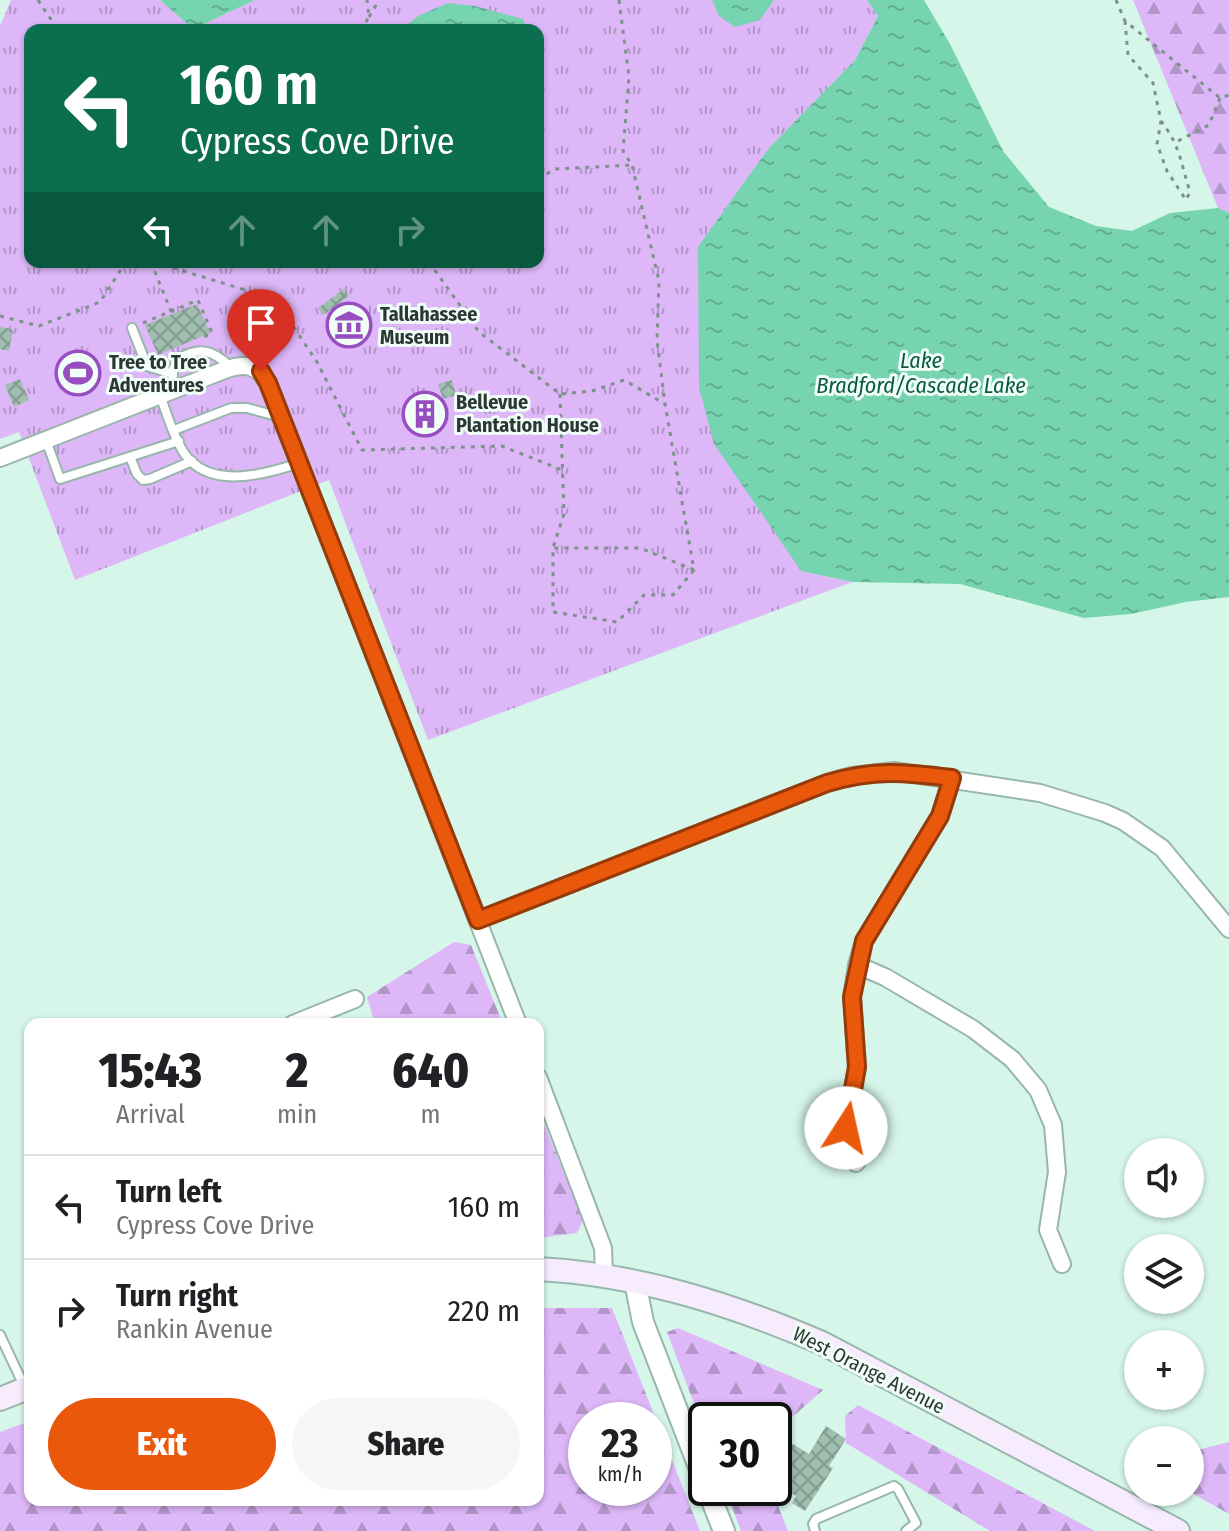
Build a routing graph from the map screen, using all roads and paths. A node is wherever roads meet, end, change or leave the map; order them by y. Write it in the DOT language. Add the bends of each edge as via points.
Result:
graph roads {
  1 [pos="38,0"];
  2 [pos="367,0"];
  3 [pos="379,0"];
  4 [pos="619,0"];
  5 [pos="1116,0"];
  6 [pos="369,17"];
  7 [pos="1125,21"];
  8 [pos="54,24"];
  9 [pos="364,24"];
  10 [pos="1229,95"];
  11 [pos="1220,98"];
  12 [pos="1161,121"];
  13 [pos="1177,141"];
  14 [pos="632,165"];
  15 [pos="544,175"];
  16 [pos="122,268"];
  17 [pos="154,268"];
  18 [pos="172,268"];
  19 [pos="433,268"];
  20 [pos="172,313"];
  21 [pos="0,316"];
  22 [pos="132,328"];
  23 [pos="198,339"];
  24 [pos="231,368"];
  25 [pos="169,387"];
  26 [pos="560,394"];
  27 [pos="665,404"];
  28 [pos="281,417"];
  29 [pos="174,430"];
  30 [pos="46,440"];
  31 [pos="179,441"];
  32 [pos="130,457"];
  33 [pos="0,458"];
  34 [pos="192,461"];
  35 [pos="299,463"];
  36 [pos="562,470"];
  37 [pos="553,548"];
  38 [pos="694,570"];
  39 [pos="952,778"];
  40 [pos="478,920"];
  41 [pos="1229,929"];
  42 [pos="857,965"];
  43 [pos="355,999"];
  44 [pos="309,1018"];
  45 [pos="516,1018"];
  46 [pos="544,1093"];
  47 [pos="856,1163"];
  48 [pos="1062,1264"];
  49 [pos="544,1270"];
  50 [pos="604,1276"];
  51 [pos="635,1282"];
  52 [pos="0,1335"];
  53 [pos="24,1380"];
  54 [pos="24,1390"];
  55 [pos="0,1399"];
  56 [pos="688,1437"];
  57 [pos="715,1506"];
  58 [pos="724,1531"];
  59 [pos="815,1531"];
  60 [pos="906,1531"];
  61 [pos="1178,1531"];
  1 -- 8 [label="path"];
  2 -- 6 [label="path"];
  3 -- 6 [label="path"];
  4 -- 14 [label="path" via="629,77 623,151"];
  5 -- 7 [label="path"];
  6 -- 9 [label="path"];
  7 -- 11 [label="path"];
  7 -- 12 [label="path" via="1128,55 1153,83"];
  10 -- 11 [label="path"];
  11 -- 13 [label="path" via="1209,125"];
  12 -- 13 [label="path"];
  12 -- 13 [label="path" via="1157,144 1186,200 1190,192"];
  14 -- 15 [label="path" via="555,169"];
  14 -- 27 [label="path" via="659,281 657,340"];
  16 -- 21 [label="path" via="100,302 39,326"];
  17 -- 20 [label="path"];
  18 -- 36 [label="path" via="275,299 317,362 362,450 502,446"];
  19 -- 26 [label="path" via="479,332"];
  20 -- 22 [label="path"];
  20 -- 23 [label="path" via="198,300 212,333"];
  22 -- 25 [label="lane" via="147,366"];
  24 -- 25 [label="street"];
  24 -- 25 [label="lane" via="216,353 188,353 178,359"];
  24 -- 28 [label="street" via="252,366 261,371"];
  25 -- 29 [label="lane"];
  25 -- 30 [label="street"];
  26 -- 27 [label="path" via="624,380"];
  26 -- 36 [label="path"];
  27 -- 38 [label="path"];
  28 -- 29 [label="lane" via="231,408"];
  28 -- 35 [label="street"];
  29 -- 31 [label="lane"];
  30 -- 32 [label="lane" via="60,479"];
  30 -- 33 [label="street"];
  31 -- 32 [label="lane"];
  31 -- 34 [label="lane"];
  32 -- 34 [label="lane" via="143,480"];
  34 -- 35 [label="lane" via="217,476"];
  35 -- 40 [label="street"];
  36 -- 37 [label="path" via="564,514"];
  37 -- 38 [label="path" via="640,548"];
  37 -- 38 [label="path" via="553,612 604,620 617,622 644,595 673,595"];
  39 -- 40 [label="street" via="894,771 827,783"];
  39 -- 41 [label="street" via="1050,796 1123,821 1162,848"];
  39 -- 42 [label="street" via="940,816 864,941"];
  40 -- 45 [label="street"];
  42 -- 47 [label="street" via="852,997 857,1067 846,1128"];
  42 -- 48 [label="street" via="973,1029 1012,1059 1038,1090 1053,1125 1057,1172 1048,1230"];
  43 -- 44 [label="street"];
  46 -- 50 [label="street" via="603,1248"];
  49 -- 50 [label="main road, West Orange Avenue"];
  50 -- 51 [label="main road, West Orange Avenue"];
  51 -- 56 [label="street" via="643,1322"];
  51 -- 61 [label="main road, West Orange Avenue" via="717,1302 822,1343"];
  52 -- 53 [label="lane"];
  54 -- 55 [label="main road"];
  57 -- 58 [label="street"];
  59 -- 60 [label="lane" via="816,1519 894,1486 916,1523"];
}
